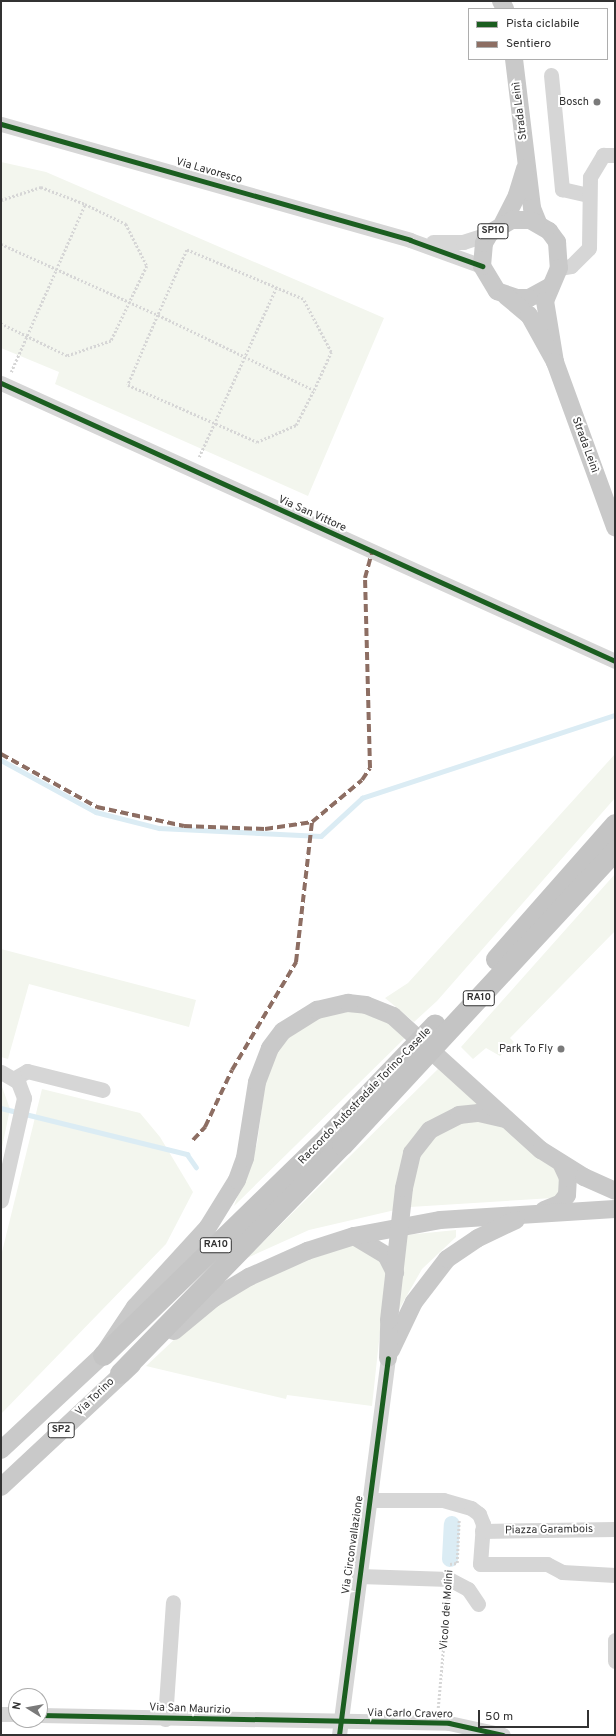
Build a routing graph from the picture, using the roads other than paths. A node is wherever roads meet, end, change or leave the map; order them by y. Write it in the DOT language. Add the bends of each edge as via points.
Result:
graph roads {
  1 [pos="514,60"];
  2 [pos="551,75"];
  3 [pos="1,124"];
  4 [pos="615,155"];
  5 [pos="526,163"];
  6 [pos="589,195"];
  7 [pos="538,223"];
  8 [pos="497,228"];
  9 [pos="410,240"];
  10 [pos="482,266"];
  11 [pos="559,268"];
  12 [pos="549,287"];
  13 [pos="506,296"];
  14 [pos="555,362"];
  15 [pos="4,384"];
  16 [pos="615,527"];
  17 [pos="615,661"];
  18 [pos="615,824"];
  19 [pos="615,850"];
  20 [pos="1,1072"];
  21 [pos="15,1078"];
  22 [pos="103,1090"];
  23 [pos="506,1119"];
  24 [pos="335,1140"];
  25 [pos="562,1165"];
  26 [pos="615,1191"];
  27 [pos="1,1200"];
  28 [pos="615,1209"];
  29 [pos="529,1215"];
  30 [pos="401,1225"];
  31 [pos="354,1236"];
  32 [pos="395,1273"];
  33 [pos="102,1355"];
  34 [pos="388,1358"];
  35 [pos="120,1373"];
  36 [pos="1,1450"];
  37 [pos="1,1487"];
  38 [pos="370,1500"];
  39 [pos="615,1529"];
  40 [pos="482,1532"];
  41 [pos="615,1575"];
  42 [pos="359,1576"];
  43 [pos="173,1602"];
  44 [pos="478,1604"];
  45 [pos="615,1640"];
  46 [pos="614,1661"];
  47 [pos="48,1715"];
  48 [pos="165,1719"];
  49 [pos="339,1729"];
  50 [pos="503,1735"];
  1 -- 5 [label="main road, Strada Leinì / SP10"];
  2 -- 6 [label="street" via="562,190"];
  3 -- 9 [label="street, Via Lavoresco"];
  4 -- 6 [label="street" via="603,156 594,165"];
  5 -- 7 [label="main road, Strada Leinì / SP10" via="532,208"];
  5 -- 8 [label="main road, Strada Leinì / SP10" via="517,195"];
  6 -- 11 [label="street" via="589,248 571,266"];
  7 -- 8 [label="main road, SP10" via="521,219"];
  7 -- 11 [label="main road, SP10" via="557,242"];
  8 -- 9 [label="street" via="451,244"];
  8 -- 10 [label="main road, SP10" via="481,254"];
  9 -- 10 [label="street"];
  10 -- 13 [label="main road" via="490,284"];
  11 -- 12 [label="main road"];
  12 -- 13 [label="main road" via="529,298"];
  12 -- 14 [label="main road, Strada Leinì" via="546,314"];
  13 -- 14 [label="main road, Strada Leinì" via="529,315"];
  14 -- 16 [label="main road, Strada Leinì"];
  15 -- 17 [label="street, Via San Vittore" via="192,472"];
  18 -- 24 [label="highway, Raccordo Autostradale Torino-Caselle / RA10, bridge"];
  19 -- 24 [label="highway, Raccordo Autostradale Torino-Caselle / RA10, bridge"];
  20 -- 21 [label="street"];
  21 -- 22 [label="street" via="27,1071"];
  21 -- 27 [label="street" via="21,1086 23,1103"];
  23 -- 25 [label="main road, SP2"];
  23 -- 30 [label="main road" via="479,1114 459,1115 430,1130 412,1154"];
  23 -- 33 [label="main road, SP2" via="410,1028 380,1009 348,1003 317,1010 298,1020 283,1032 262,1063 245,1158 226,1200 188,1251 135,1307"];
  24 -- 33 [label="highway, Raccordo Autostradale Torino-Caselle / RA10"];
  24 -- 35 [label="highway, Raccordo Autostradale Torino-Caselle"];
  25 -- 26 [label="main road, SP2"];
  25 -- 29 [label="main road" via="568,1178 567,1196 561,1203"];
  28 -- 29 [label="main road, SP2"];
  29 -- 30 [label="main road, SP2"];
  29 -- 34 [label="main road" via="478,1238 447,1259 414,1302"];
  30 -- 31 [label="main road, SP2"];
  30 -- 32 [label="main road"];
  31 -- 32 [label="main road" via="386,1255"];
  31 -- 35 [label="main road, SP2" via="307,1251 249,1277 190,1316"];
  32 -- 34 [label="main road"];
  33 -- 36 [label="main road, SP2"];
  34 -- 38 [label="street, Via Circonvallazione"];
  35 -- 37 [label="main road, Via Torino / SP2"];
  38 -- 40 [label="street" via="460,1503 479,1514"];
  38 -- 42 [label="street, Via Circonvallazione"];
  39 -- 40 [label="street, Piazza Garambois"];
  40 -- 41 [label="street" via="480,1564 547,1564 562,1572"];
  42 -- 44 [label="street, Via Circonvallazione" via="449,1580 468,1589"];
  42 -- 49 [label="street, Via Circonvallazione"];
  43 -- 48 [label="street"];
  45 -- 46 [label="street"];
  47 -- 48 [label="street, Via San Maurizio"];
  48 -- 49 [label="street, Via San Maurizio"];
  49 -- 50 [label="street, Via Carlo Cravero" via="436,1723"];
}
